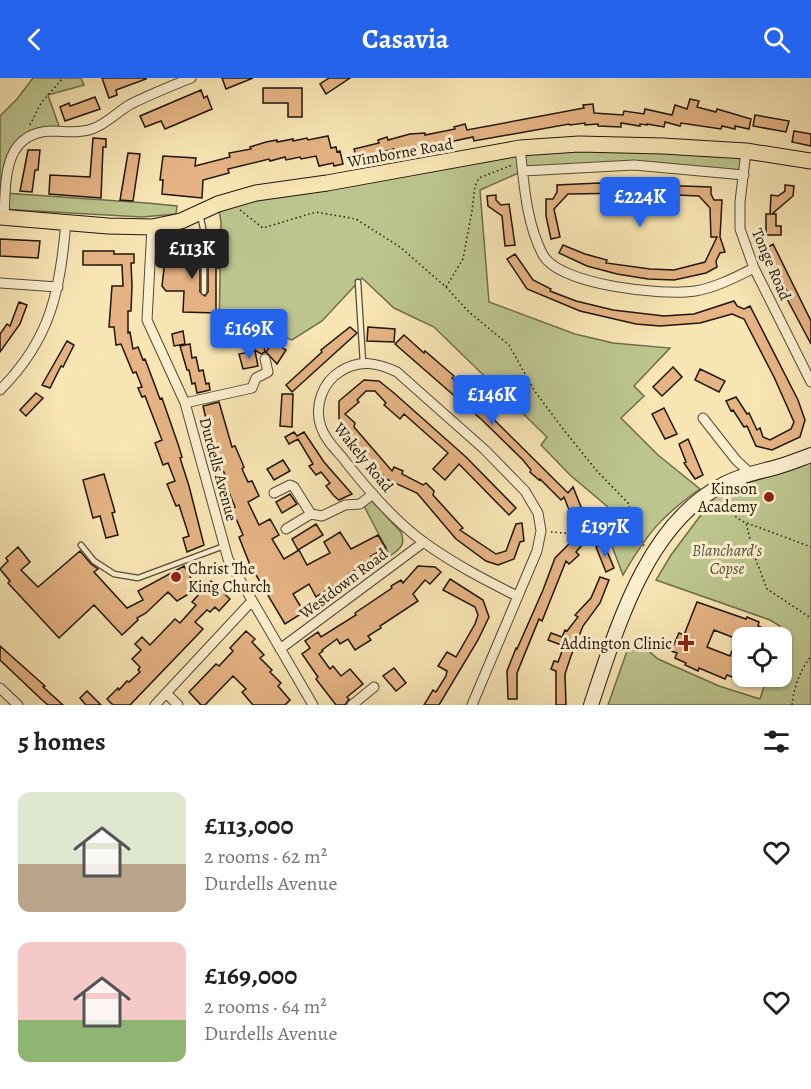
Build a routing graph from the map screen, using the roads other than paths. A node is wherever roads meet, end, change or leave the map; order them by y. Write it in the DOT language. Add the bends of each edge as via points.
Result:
graph roads {
  1 [pos="191,78"];
  2 [pos="746,151"];
  3 [pos="521,160"];
  4 [pos="811,161"];
  5 [pos="744,176"];
  6 [pos="200,214"];
  7 [pos="2,217"];
  8 [pos="66,222"];
  9 [pos="152,227"];
  10 [pos="754,268"];
  11 [pos="358,282"];
  12 [pos="0,283"];
  13 [pos="58,287"];
  14 [pos="204,292"];
  15 [pos="265,359"];
  16 [pos="363,363"];
  17 [pos="811,382"];
  18 [pos="0,390"];
  19 [pos="185,403"];
  20 [pos="703,418"];
  21 [pos="811,455"];
  22 [pos="750,473"];
  23 [pos="274,493"];
  24 [pos="373,494"];
  25 [pos="311,514"];
  26 [pos="286,529"];
  27 [pos="424,542"];
  28 [pos="81,545"];
  29 [pos="224,546"];
  30 [pos="517,596"];
  31 [pos="251,602"];
  32 [pos="280,649"];
  33 [pos="374,687"];
  34 [pos="166,693"];
  35 [pos="2,694"];
  36 [pos="18,705"];
  37 [pos="155,705"];
  38 [pos="178,705"];
  39 [pos="312,705"];
  40 [pos="352,705"];
  41 [pos="472,705"];
  42 [pos="591,705"];
  1 -- 7 [label="street" via="130,105 94,128 38,133 22,142 7,165"];
  2 -- 3 [label="main road, Wimborne Road" via="579,144"];
  2 -- 4 [label="main road, Wimborne Road"];
  2 -- 5 [label="street, Tonge Road"];
  3 -- 5 [label="street, Wimborne Road" via="634,165"];
  3 -- 6 [label="main road, Wimborne Road" via="256,193"];
  3 -- 10 [label="street" via="532,227 544,257 566,272 612,287 660,292 695,291"];
  5 -- 10 [label="street, Tonge Road" via="740,229"];
  6 -- 9 [label="main road, Wimborne Road"];
  6 -- 14 [label="lane" via="204,233"];
  7 -- 8 [label="main road, Wimborne Road"];
  8 -- 9 [label="main road, Wimborne Road"];
  8 -- 13 [label="street"];
  9 -- 19 [label="street, Durdells Avenue" via="147,320"];
  10 -- 17 [label="street, Tonge Road"];
  11 -- 16 [label="lane"];
  12 -- 13 [label="street"];
  13 -- 18 [label="street" via="37,342"];
  15 -- 19 [label="street" via="268,372 256,378 252,388"];
  16 -- 24 [label="street, Wakely Road" via="346,368 328,381 319,414 326,438"];
  16 -- 30 [label="street" via="397,372 485,450 533,502 541,531 537,551"];
  19 -- 29 [label="street, Durdells Avenue"];
  20 -- 22 [label="street"];
  21 -- 22 [label="street"];
  22 -- 42 [label="street" via="704,496 667,535 635,584"];
  23 -- 25 [label="street" via="290,485 294,487"];
  24 -- 25 [label="street" via="360,504 345,505 322,516"];
  24 -- 27 [label="street, Wakely Road"];
  25 -- 26 [label="street"];
  27 -- 30 [label="street, Wakely Road"];
  27 -- 32 [label="street, Westdown Road"];
  28 -- 29 [label="lane" via="94,561 114,574 138,578"];
  29 -- 31 [label="street, Durdells Avenue"];
  30 -- 41 [label="street"];
  31 -- 32 [label="street, Durdells Avenue"];
  31 -- 34 [label="street"];
  32 -- 39 [label="street, Durdells Avenue"];
  33 -- 40 [label="street"];
  34 -- 37 [label="street"];
  34 -- 38 [label="street"];
  35 -- 36 [label="street"];
}
